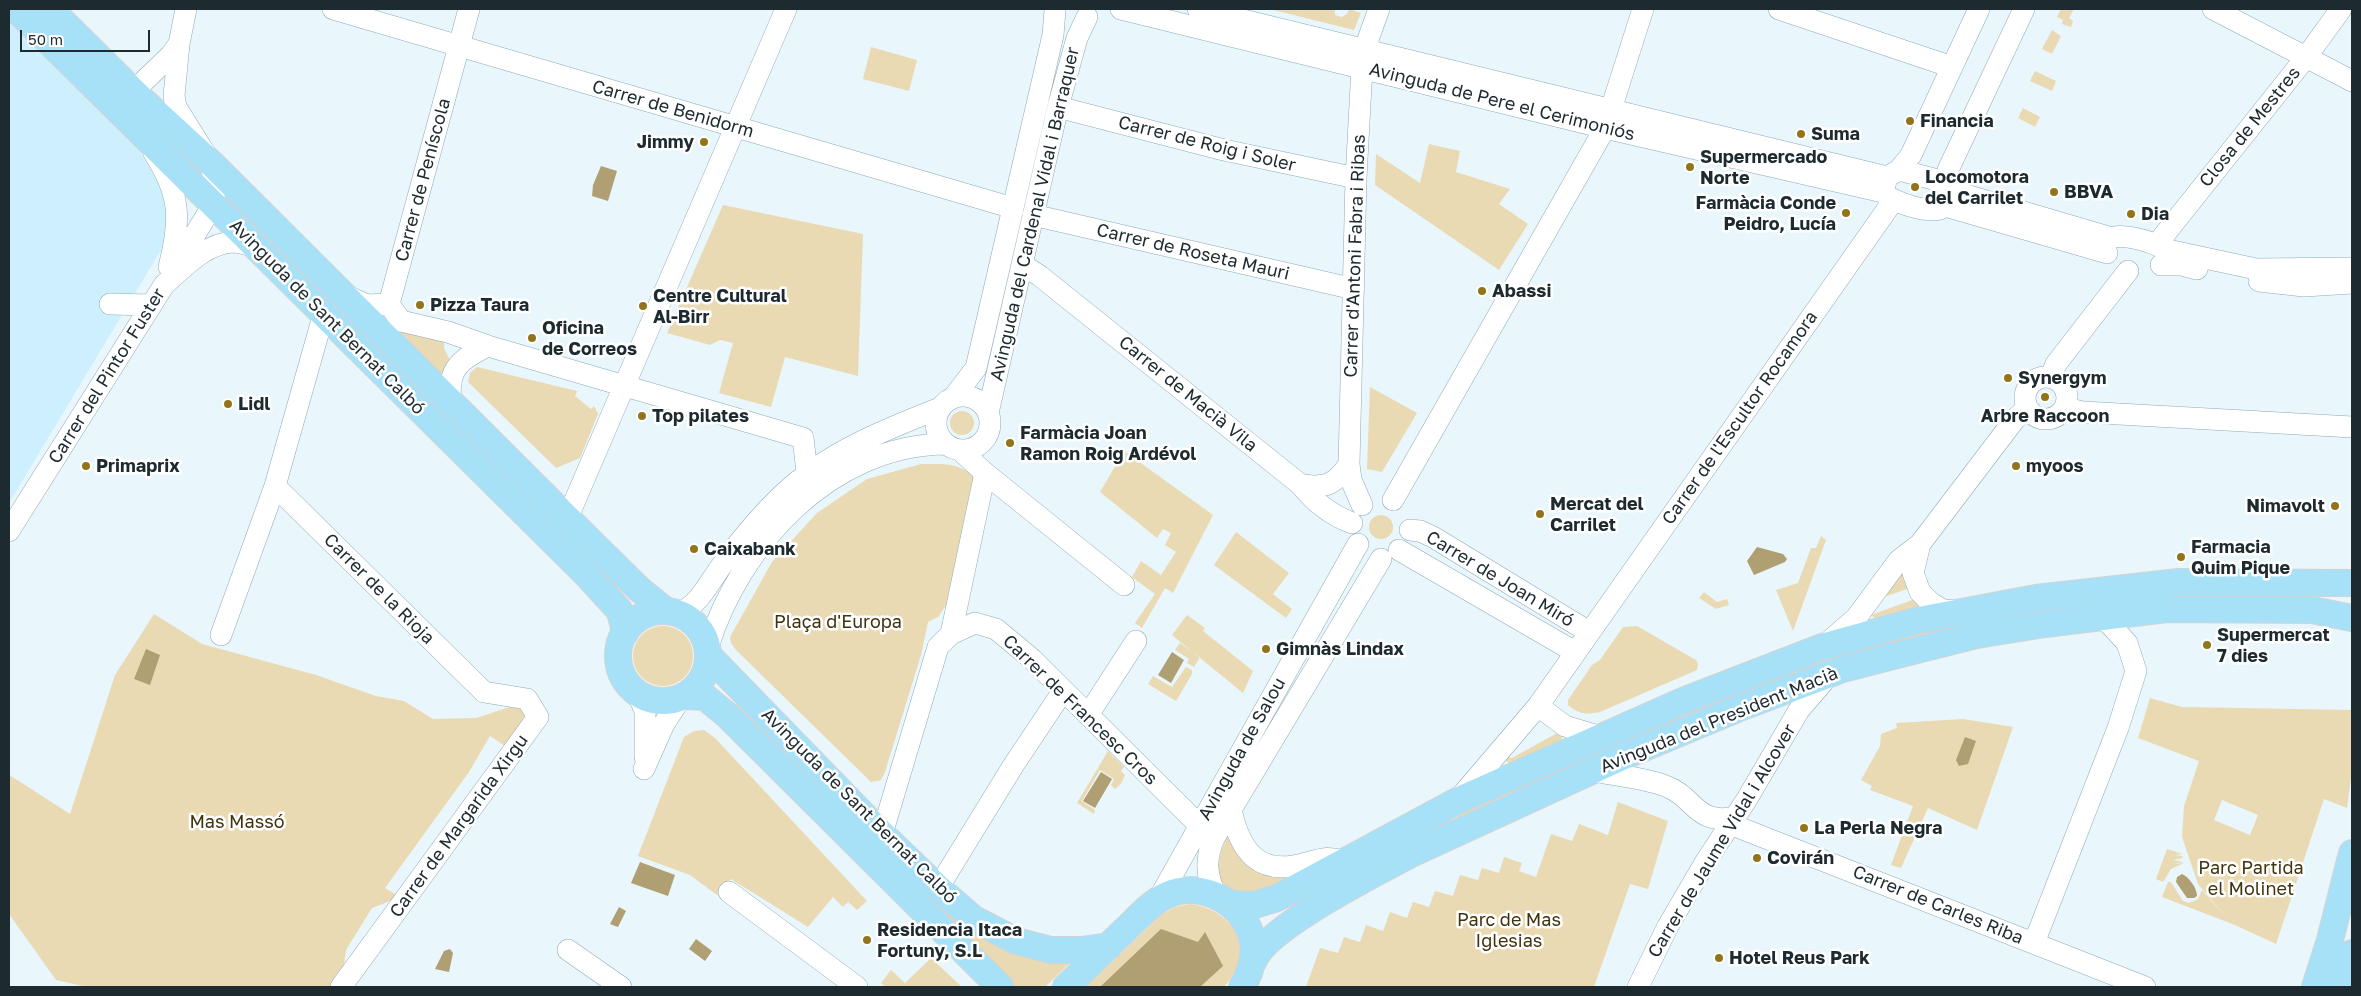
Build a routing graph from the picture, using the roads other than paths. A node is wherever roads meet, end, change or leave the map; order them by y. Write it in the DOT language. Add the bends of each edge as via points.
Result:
graph roads {
  1 [pos="16,9"];
  2 [pos="50,9"];
  3 [pos="186,9"];
  4 [pos="333,9"];
  5 [pos="469,9"];
  6 [pos="786,9"];
  7 [pos="1054,9"];
  8 [pos="1121,9"];
  9 [pos="1198,9"];
  10 [pos="1379,9"];
  11 [pos="1644,9"];
  12 [pos="1778,9"];
  13 [pos="1979,9"];
  14 [pos="2024,9"];
  15 [pos="2213,9"];
  16 [pos="2341,9"];
  17 [pos="1093,13"];
  18 [pos="179,44"];
  19 [pos="460,46"];
  20 [pos="2307,56"];
  21 [pos="1363,58"];
  22 [pos="1952,66"];
  23 [pos="2352,81"];
  24 [pos="132,85"];
  25 [pos="1058,107"];
  26 [pos="1608,119"];
  27 [pos="736,128"];
  28 [pos="140,132"];
  29 [pos="211,164"];
  30 [pos="1356,178"];
  31 [pos="1891,185"];
  32 [pos="1946,193"];
  33 [pos="212,205"];
  34 [pos="1013,208"];
  35 [pos="1033,215"];
  36 [pos="2109,245"];
  37 [pos="256,247"];
  38 [pos="2160,253"];
  39 [pos="1023,265"];
  40 [pos="2352,268"];
  41 [pos="2128,271"];
  42 [pos="2352,284"];
  43 [pos="164,285"];
  44 [pos="1354,289"];
  45 [pos="343,294"];
  46 [pos="110,304"];
  47 [pos="389,304"];
  48 [pos="151,305"];
  49 [pos="324,313"];
  50 [pos="488,346"];
  51 [pos="407,360"];
  52 [pos="2051,376"];
  53 [pos="626,386"];
  54 [pos="947,403"];
  55 [pos="451,404"];
  56 [pos="2065,408"];
  57 [pos="2028,412"];
  58 [pos="988,413"];
  59 [pos="2352,427"];
  60 [pos="982,442"];
  61 [pos="953,448"];
  62 [pos="1349,464"];
  63 [pos="807,472"];
  64 [pos="985,473"];
  65 [pos="1301,485"];
  66 [pos="275,486"];
  67 [pos="1003,487"];
  68 [pos="1393,500"];
  69 [pos="1357,514"];
  70 [pos="567,519"];
  71 [pos="1410,530"];
  72 [pos="9,531"];
  73 [pos="1358,544"];
  74 [pos="1920,544"];
  75 [pos="1390,554"];
  76 [pos="2346,584"];
  77 [pos="1124,586"];
  78 [pos="1957,611"];
  79 [pos="672,612"];
  80 [pos="2102,617"];
  81 [pos="2352,618"];
  82 [pos="1589,632"];
  83 [pos="625,633"];
  84 [pos="951,634"];
  85 [pos="221,635"];
  86 [pos="1136,641"];
  87 [pos="1822,647"];
  88 [pos="708,651"];
  89 [pos="1574,652"];
  90 [pos="1830,674"];
  91 [pos="1555,681"];
  92 [pos="1063,691"];
  93 [pos="484,692"];
  94 [pos="638,694"];
  95 [pos="683,697"];
  96 [pos="1538,706"];
  97 [pos="1088,715"];
  98 [pos="1565,726"];
  99 [pos="1601,737"];
  100 [pos="1591,772"];
  101 [pos="1457,801"];
  102 [pos="1231,809"];
  103 [pos="1696,809"];
  104 [pos="1733,820"];
  105 [pos="1206,832"];
  106 [pos="882,834"];
  107 [pos="2352,854"];
  108 [pos="1343,861"];
  109 [pos="1706,861"];
  110 [pos="938,888"];
  111 [pos="729,892"];
  112 [pos="1223,900"];
  113 [pos="1157,902"];
  114 [pos="2034,943"];
  115 [pos="1109,946"];
  116 [pos="568,950"];
  117 [pos="2352,953"];
  118 [pos="1253,962"];
  119 [pos="851,985"];
  120 [pos="341,987"];
  121 [pos="621,987"];
  122 [pos="1000,987"];
  123 [pos="1066,987"];
  124 [pos="1242,987"];
  125 [pos="1638,987"];
  126 [pos="2145,987"];
  127 [pos="2315,987"];
  128 [pos="2342,987"];
  1 -- 28 [label="main road, Avinguda de Sant Bernat Calbó"];
  2 -- 24 [label="main road, Avinguda de Sant Bernat Calbó"];
  3 -- 18 [label="street"];
  4 -- 19 [label="street, Carrer de Benidorm"];
  5 -- 19 [label="street, Carrer de Peníscola"];
  6 -- 27 [label="street"];
  7 -- 17 [label="street" via="1070,18"];
  7 -- 34 [label="street, Avinguda del Cardenal Vidal i Barraquer" via="1053,35"];
  8 -- 21 [label="street, Avinguda de Pere el Cerimoniós" via="1312,55"];
  9 -- 21 [label="street, Avinguda de Pere el Cerimoniós"];
  10 -- 21 [label="street, Carrer d'Antoni Fabra i Ribas"];
  11 -- 26 [label="street"];
  12 -- 22 [label="street"];
  13 -- 22 [label="street, Carrer de l'Escultor Rocamora"];
  14 -- 32 [label="street" via="1948,170"];
  15 -- 20 [label="street"];
  16 -- 20 [label="street, Closa de Mestres"];
  17 -- 25 [label="street, Avinguda del Cardenal Vidal i Barraquer" via="1077,38"];
  18 -- 24 [label="street" via="171,55"];
  18 -- 29 [label="street" via="174,96 176,107"];
  19 -- 27 [label="street, Carrer de Benidorm"];
  19 -- 47 [label="street, Carrer de Peníscola"];
  20 -- 23 [label="street"];
  20 -- 38 [label="street, Closa de Mestres"];
  21 -- 26 [label="street, Avinguda de Pere el Cerimoniós"];
  21 -- 30 [label="street, Carrer d'Antoni Fabra i Ribas"];
  22 -- 31 [label="street, Carrer de l'Escultor Rocamora" via="1911,155"];
  24 -- 28 [label="street"];
  24 -- 29 [label="main road, Avinguda de Sant Bernat Calbó"];
  25 -- 30 [label="street, Carrer de Roig i Soler" via="1224,150"];
  25 -- 35 [label="street, Avinguda del Cardenal Vidal i Barraquer"];
  26 -- 31 [label="street, Avinguda de Pere el Cerimoniós"];
  26 -- 31 [label="street, Avinguda de Pere el Cerimoniós" via="1652,120"];
  26 -- 68 [label="street"];
  27 -- 34 [label="street, Carrer de Benidorm"];
  27 -- 53 [label="street"];
  28 -- 33 [label="main road, Avinguda de Sant Bernat Calbó"];
  28 -- 43 [label="street" via="163,167 177,202 174,246"];
  29 -- 33 [label="street" via="215,186"];
  29 -- 45 [label="main road, Avinguda de Sant Bernat Calbó"];
  30 -- 44 [label="street, Carrer d'Antoni Fabra i Ribas"];
  31 -- 32 [label="street"];
  31 -- 32 [label="street" via="1928,210 1940,210"];
  31 -- 82 [label="street, Carrer de l'Escultor Rocamora"];
  32 -- 36 [label="street"];
  33 -- 37 [label="main road, Avinguda de Sant Bernat Calbó"];
  33 -- 43 [label="street"];
  33 -- 51 [label="street" via="244,212 379,346"];
  34 -- 54 [label="street, Avinguda del Cardenal Vidal i Barraquer" via="976,368"];
  35 -- 39 [label="street, Avinguda del Cardenal Vidal i Barraquer"];
  35 -- 44 [label="street, Carrer de Roseta Mauri"];
  36 -- 38 [label="street" via="2120,235"];
  36 -- 41 [label="street" via="2114,262"];
  37 -- 43 [label="street, Carrer del Pintor Fuster" via="233,242 215,246 193,259"];
  37 -- 49 [label="main road, Avinguda de Sant Bernat Calbó"];
  38 -- 40 [label="street" via="2256,269"];
  38 -- 41 [label="street" via="2146,273"];
  38 -- 42 [label="street" via="2182,264 2251,281 2304,286"];
  39 -- 58 [label="street, Avinguda del Cardenal Vidal i Barraquer"];
  39 -- 65 [label="street, Carrer de Macià Vila"];
  41 -- 52 [label="street" via="2056,364"];
  43 -- 48 [label="street, Carrer del Pintor Fuster"];
  44 -- 62 [label="street, Carrer d'Antoni Fabra i Ribas"];
  45 -- 47 [label="street" via="367,305"];
  45 -- 51 [label="main road, Avinguda de Sant Bernat Calbó"];
  46 -- 48 [label="street"];
  47 -- 50 [label="street" via="401,321"];
  48 -- 72 [label="street, Carrer del Pintor Fuster"];
  49 -- 66 [label="street"];
  49 -- 83 [label="main road, Avinguda de Sant Bernat Calbó" via="607,596 620,611"];
  50 -- 53 [label="street"];
  50 -- 55 [label="street" via="475,352 450,377"];
  51 -- 55 [label="main road, Avinguda de Sant Bernat Calbó"];
  52 -- 56 [label="street" via="2065,390 2068,397"];
  52 -- 57 [label="street" via="2038,378 2027,387 2024,394"];
  53 -- 63 [label="street" via="803,438"];
  53 -- 70 [label="street"];
  54 -- 58 [label="street" via="969,397 978,401"];
  54 -- 61 [label="street" via="936,418 936,427 939,436"];
  54 -- 63 [label="street" via="856,444"];
  55 -- 70 [label="main road, Avinguda de Sant Bernat Calbó"];
  56 -- 57 [label="street" via="2050,418"];
  56 -- 59 [label="street" via="2083,412"];
  57 -- 74 [label="street" via="2015,419"];
  58 -- 60 [label="street" via="989,432"];
  60 -- 61 [label="street" via="970,450"];
  60 -- 67 [label="street" via="987,462"];
  61 -- 64 [label="street"];
  61 -- 88 [label="street" via="911,446 857,466 813,491 760,546 725,604"];
  62 -- 65 [label="street" via="1327,485"];
  62 -- 69 [label="street, Carrer d'Antoni Fabra i Ribas"];
  63 -- 79 [label="street" via="750,529 698,600"];
  64 -- 67 [label="street"];
  64 -- 84 [label="street"];
  65 -- 69 [label="street, Carrer de Macià Vila" via="1328,511"];
  66 -- 85 [label="street"];
  66 -- 93 [label="street, Carrer de la Rioja"];
  67 -- 77 [label="street"];
  68 -- 69 [label="street" via="1380,497 1370,500"];
  68 -- 71 [label="street" via="1407,513"];
  69 -- 73 [label="street" via="1352,532"];
  70 -- 79 [label="main road, Avinguda de Sant Bernat Calbó" via="639,589"];
  71 -- 75 [label="street" via="1407,540"];
  71 -- 82 [label="street, Carrer de Joan Miró" via="1433,537"];
  73 -- 75 [label="street" via="1365,551"];
  73 -- 105 [label="street, Avinguda de Salou"];
  74 -- 78 [label="street" via="1913,573 1920,592 1943,610"];
  74 -- 87 [label="street" via="1899,560 1856,618"];
  75 -- 89 [label="street, Carrer de Joan Miró"];
  75 -- 102 [label="street"];
  76 -- 78 [label="main road, Avinguda del President Macià" via="2179,582 2036,598"];
  78 -- 87 [label="main road, Avinguda del President Macià"];
  79 -- 83 [label="main road" via="643,616"];
  79 -- 88 [label="main road, Avinguda de Sant Bernat Calbó" via="688,618 697,626"];
  80 -- 81 [label="main road, Avinguda del President Macià" via="2177,609 2312,610"];
  80 -- 90 [label="main road, Avinguda del President Macià" via="1977,635"];
  80 -- 114 [label="street" via="2127,643 2136,671 2118,728"];
  82 -- 89 [label="street, Carrer de l'Escultor Rocamora"];
  83 -- 94 [label="main road" via="618,659 621,672"];
  84 -- 92 [label="street, Carrer de Francesc Cros" via="975,623 996,629"];
  84 -- 106 [label="street" via="938,647"];
  86 -- 97 [label="street"];
  87 -- 99 [label="main road, Avinguda del President Macià" via="1685,700"];
  88 -- 95 [label="main road" via="703,679"];
  88 -- 106 [label="main road, Avinguda de Sant Bernat Calbó"];
  89 -- 91 [label="street, Carrer de l'Escultor Rocamora"];
  90 -- 100 [label="main road, Avinguda del President Macià" via="1737,709"];
  90 -- 104 [label="street, Carrer de Jaume Vidal i Alcover" via="1800,710"];
  91 -- 96 [label="street, Carrer de l'Escultor Rocamora"];
  91 -- 98 [label="street" via="1553,704"];
  92 -- 97 [label="street, Carrer de Francesc Cros"];
  92 -- 110 [label="street"];
  93 -- 120 [label="street, Carrer de Margarida Xirgu" via="528,699 538,718"];
  94 -- 95 [label="main road, Avinguda de Sant Bernat Calbó" via="666,702"];
  94 -- 95 [label="street" via="646,716 644,769 664,724"];
  95 -- 122 [label="main road, Avinguda de Sant Bernat Calbó" via="705,697 728,716"];
  96 -- 98 [label="street"];
  96 -- 101 [label="street, Carrer de l'Escultor Rocamora"];
  97 -- 105 [label="street, Carrer de Francesc Cros"];
  98 -- 99 [label="street"];
  99 -- 101 [label="main road, Avinguda del President Macià"];
  100 -- 103 [label="street, Carrer de Carles Riba" via="1636,777 1663,785 1684,796"];
  100 -- 118 [label="main road, Avinguda del President Macià" via="1368,877 1274,935 1256,954"];
  101 -- 108 [label="main road, Avinguda del President Macià"];
  102 -- 105 [label="street"];
  102 -- 108 [label="street, Avinguda de Salou" via="1238,837 1260,862 1281,868 1319,858 1332,857"];
  103 -- 104 [label="street, Carrer de Carles Riba" via="1720,820"];
  103 -- 109 [label="street, Carrer de Carles Riba" via="1706,831"];
  104 -- 109 [label="street, Carrer de Jaume Vidal i Alcover"];
  104 -- 114 [label="street, Carrer de Carles Riba"];
  105 -- 112 [label="street, Avinguda de Salou" via="1207,873"];
  105 -- 113 [label="street, Avinguda de Salou"];
  106 -- 110 [label="main road, Avinguda de Sant Bernat Calbó"];
  107 -- 127 [label="main road"];
  108 -- 112 [label="main road, Avinguda del President Macià" via="1277,898 1254,905"];
  109 -- 125 [label="street, Carrer de Jaume Vidal i Alcover" via="1668,926"];
  110 -- 115 [label="main road, Avinguda de Sant Bernat Calbó" via="974,918 1016,941 1051,950"];
  111 -- 119 [label="street"];
  112 -- 113 [label="main road, Avinguda del President Macià" via="1209,893 1188,890 1168,895"];
  112 -- 118 [label="main road" via="1247,925 1253,946"];
  113 -- 115 [label="main road, Avinguda del President Macià"];
  114 -- 126 [label="street, Carrer de Carles Riba"];
  115 -- 123 [label="main road, Avinguda del President Macià"];
  116 -- 121 [label="street"];
  117 -- 128 [label="main road"];
  118 -- 124 [label="main road, Avinguda del President Macià"];
}
